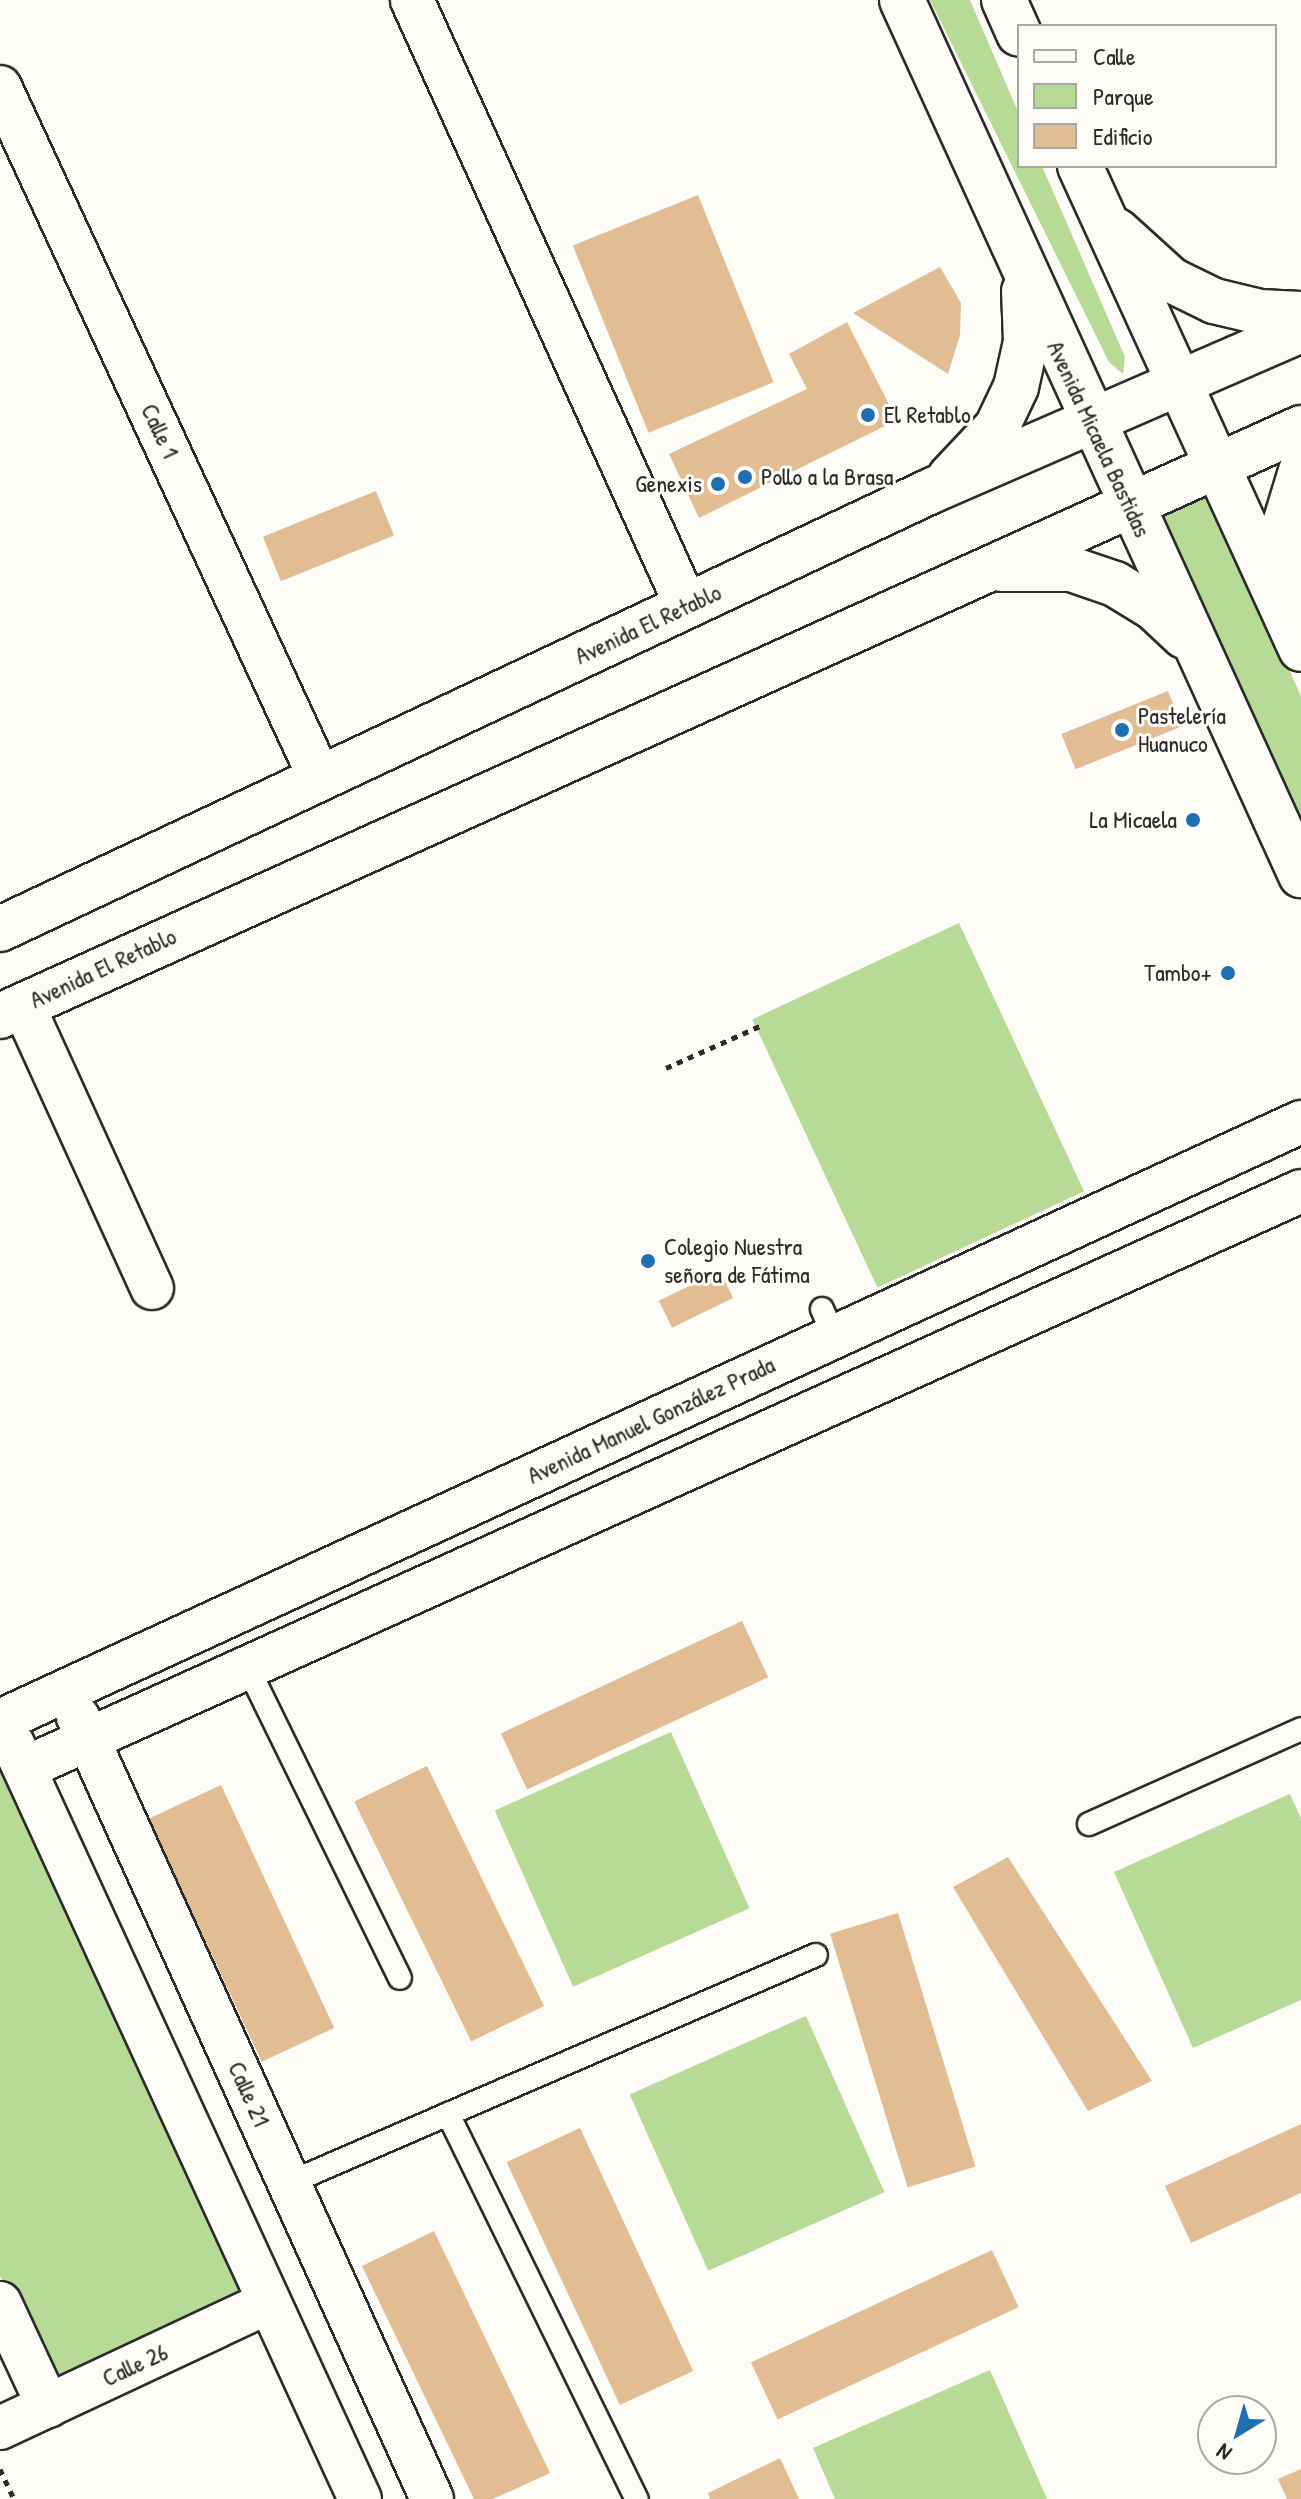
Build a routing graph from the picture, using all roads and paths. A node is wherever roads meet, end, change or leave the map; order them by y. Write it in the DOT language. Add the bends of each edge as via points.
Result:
graph roads {
  1 [pos="412,0"];
  2 [pos="902,0"];
  3 [pos="1004,0"];
  4 [pos="1017,29"];
  5 [pos="0,87"];
  6 [pos="1081,168"];
  7 [pos="1102,214"];
  8 [pos="1015,253"];
  9 [pos="1301,314"];
  10 [pos="1301,330"];
  11 [pos="1177,386"];
  12 [pos="1091,423"];
  13 [pos="1301,428"];
  14 [pos="1216,466"];
  15 [pos="1301,471"];
  16 [pos="933,490"];
  17 [pos="1129,505"];
  18 [pos="979,572"];
  19 [pos="687,607"];
  20 [pos="1294,635"];
  21 [pos="1196,647"];
  22 [pos="319,776"];
  23 [pos="1301,875"];
  24 [pos="2,921"];
  25 [pos="11,1011"];
  26 [pos="762,1025"];
  27 [pos="666,1068"];
  28 [pos="1301,1122"];
  29 [pos="1301,1191"];
  30 [pos="152,1288"];
  31 [pos="248,1668"];
  32 [pos="64,1691"];
  33 [pos="1,1718"];
  34 [pos="1301,1729"];
  35 [pos="89,1739"];
  36 [pos="25,1768"];
  37 [pos="1089,1824"];
  38 [pos="816,1955"];
  39 [pos="400,1978"];
  40 [pos="448,2114"];
  41 [pos="289,2183"];
  42 [pos="269,2302"];
  43 [pos="0,2303"];
  44 [pos="48,2406"];
  45 [pos="0,2428"];
  46 [pos="0,2469"];
  47 [pos="14,2499"];
  48 [pos="360,2499"];
  49 [pos="432,2499"];
  50 [pos="637,2499"];
  1 -- 19 [label="street"];
  2 -- 8 [label="main road, Avenida Micaela Bastidas"];
  3 -- 4 [label="main road"];
  5 -- 22 [label="street, Calle 1"];
  6 -- 7 [label="main road"];
  7 -- 9 [label="main road" via="1133,250 1171,280 1214,301 1260,312"];
  7 -- 11 [label="main road"];
  8 -- 12 [label="main road, Avenida Micaela Bastidas"];
  8 -- 16 [label="main road" via="1026,312 1016,387 997,427 969,462"];
  10 -- 11 [label="main road, Avenida El Retablo"];
  11 -- 12 [label="main road, Avenida El Retablo"];
  11 -- 14 [label="main road"];
  12 -- 16 [label="main road, Avenida El Retablo"];
  12 -- 17 [label="main road, Avenida Micaela Bastidas"];
  13 -- 14 [label="main road, Avenida El Retablo"];
  14 -- 17 [label="main road, Avenida El Retablo"];
  14 -- 20 [label="main road"];
  15 -- 20 [label="main road" via="1281,537 1280,577"];
  16 -- 19 [label="main road, Avenida El Retablo"];
  17 -- 18 [label="main road, Avenida El Retablo"];
  17 -- 21 [label="main road, Avenida Micaela Bastidas"];
  18 -- 21 [label="main road" via="1025,565 1071,569 1115,584 1154,608"];
  18 -- 25 [label="main road, Avenida El Retablo"];
  19 -- 22 [label="main road, Avenida El Retablo"];
  21 -- 23 [label="main road, Avenida Micaela Bastidas"];
  22 -- 24 [label="main road, Avenida El Retablo"];
  25 -- 30 [label="street"];
  26 -- 27 [label="path"];
  28 -- 32 [label="street, Avenida Manuel González Prada" via="828,1323"];
  29 -- 31 [label="street"];
  31 -- 35 [label="street"];
  31 -- 39 [label="lane"];
  32 -- 33 [label="street, Avenida Manuel González Prada"];
  32 -- 35 [label="street, Calle 21"];
  33 -- 36 [label="street"];
  34 -- 37 [label="lane"];
  35 -- 36 [label="street"];
  35 -- 41 [label="street, Calle 21"];
  36 -- 42 [label="street"];
  38 -- 40 [label="lane"];
  40 -- 41 [label="lane"];
  40 -- 50 [label="lane"];
  41 -- 49 [label="street, Calle 21"];
  42 -- 44 [label="street, Calle 26"];
  42 -- 48 [label="street"];
  43 -- 44 [label="street"];
  44 -- 45 [label="street, Calle 26"];
  46 -- 47 [label="path"];
}
